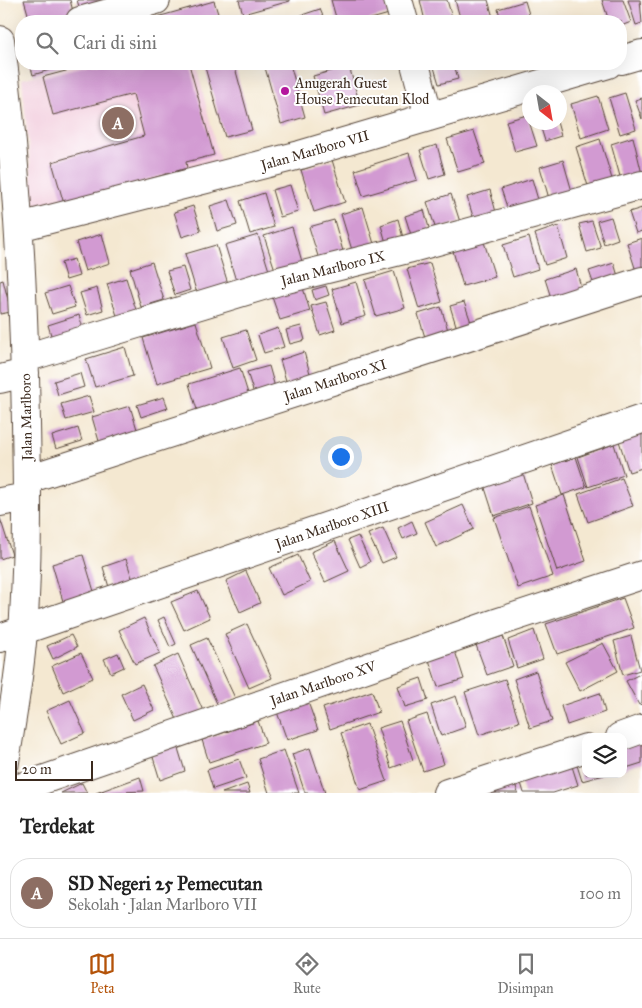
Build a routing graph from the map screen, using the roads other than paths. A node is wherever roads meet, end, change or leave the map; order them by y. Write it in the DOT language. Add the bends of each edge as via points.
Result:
graph roads {
  1 [pos="156,0"];
  2 [pos="398,0"];
  3 [pos="102,15"];
  4 [pos="402,15"];
  5 [pos="15,39"];
  6 [pos="0,42"];
  7 [pos="642,54"];
  8 [pos="627,58"];
  9 [pos="417,70"];
  10 [pos="588,70"];
  11 [pos="4,97"];
  12 [pos="429,117"];
  13 [pos="642,185"];
  14 [pos="13,243"];
  15 [pos="642,281"];
  16 [pos="17,370"];
  17 [pos="642,419"];
  18 [pos="27,488"];
  19 [pos="0,502"];
  20 [pos="642,575"];
  21 [pos="11,634"];
  22 [pos="642,729"];
  23 [pos="627,734"];
  24 [pos="582,749"];
  25 [pos="2,761"];
  26 [pos="0,793"];
  27 [pos="5,793"];
  28 [pos="447,793"];
  1 -- 3 [label="street"];
  2 -- 4 [label="street"];
  5 -- 6 [label="street"];
  6 -- 11 [label="street, Jalan Marlboro"];
  7 -- 8 [label="street"];
  9 -- 12 [label="street"];
  10 -- 12 [label="street, Jalan Marlboro VII"];
  11 -- 14 [label="street, Jalan Marlboro"];
  12 -- 14 [label="street, Jalan Marlboro VII" via="230,174"];
  13 -- 16 [label="street, Jalan Marlboro IX" via="279,282"];
  14 -- 16 [label="street, Jalan Marlboro"];
  15 -- 18 [label="street, Jalan Marlboro XI"];
  16 -- 18 [label="street, Jalan Marlboro"];
  17 -- 21 [label="street, Jalan Marlboro XIII"];
  18 -- 19 [label="street, Jalan Marlboro XI"];
  18 -- 21 [label="street, Jalan Marlboro"];
  20 -- 27 [label="street, Jalan Marlboro XV"];
  21 -- 25 [label="street, Jalan Marlboro" via="13,718"];
  22 -- 23 [label="street"];
  24 -- 28 [label="street"];
  25 -- 26 [label="street, Jalan Marlboro"];
}
